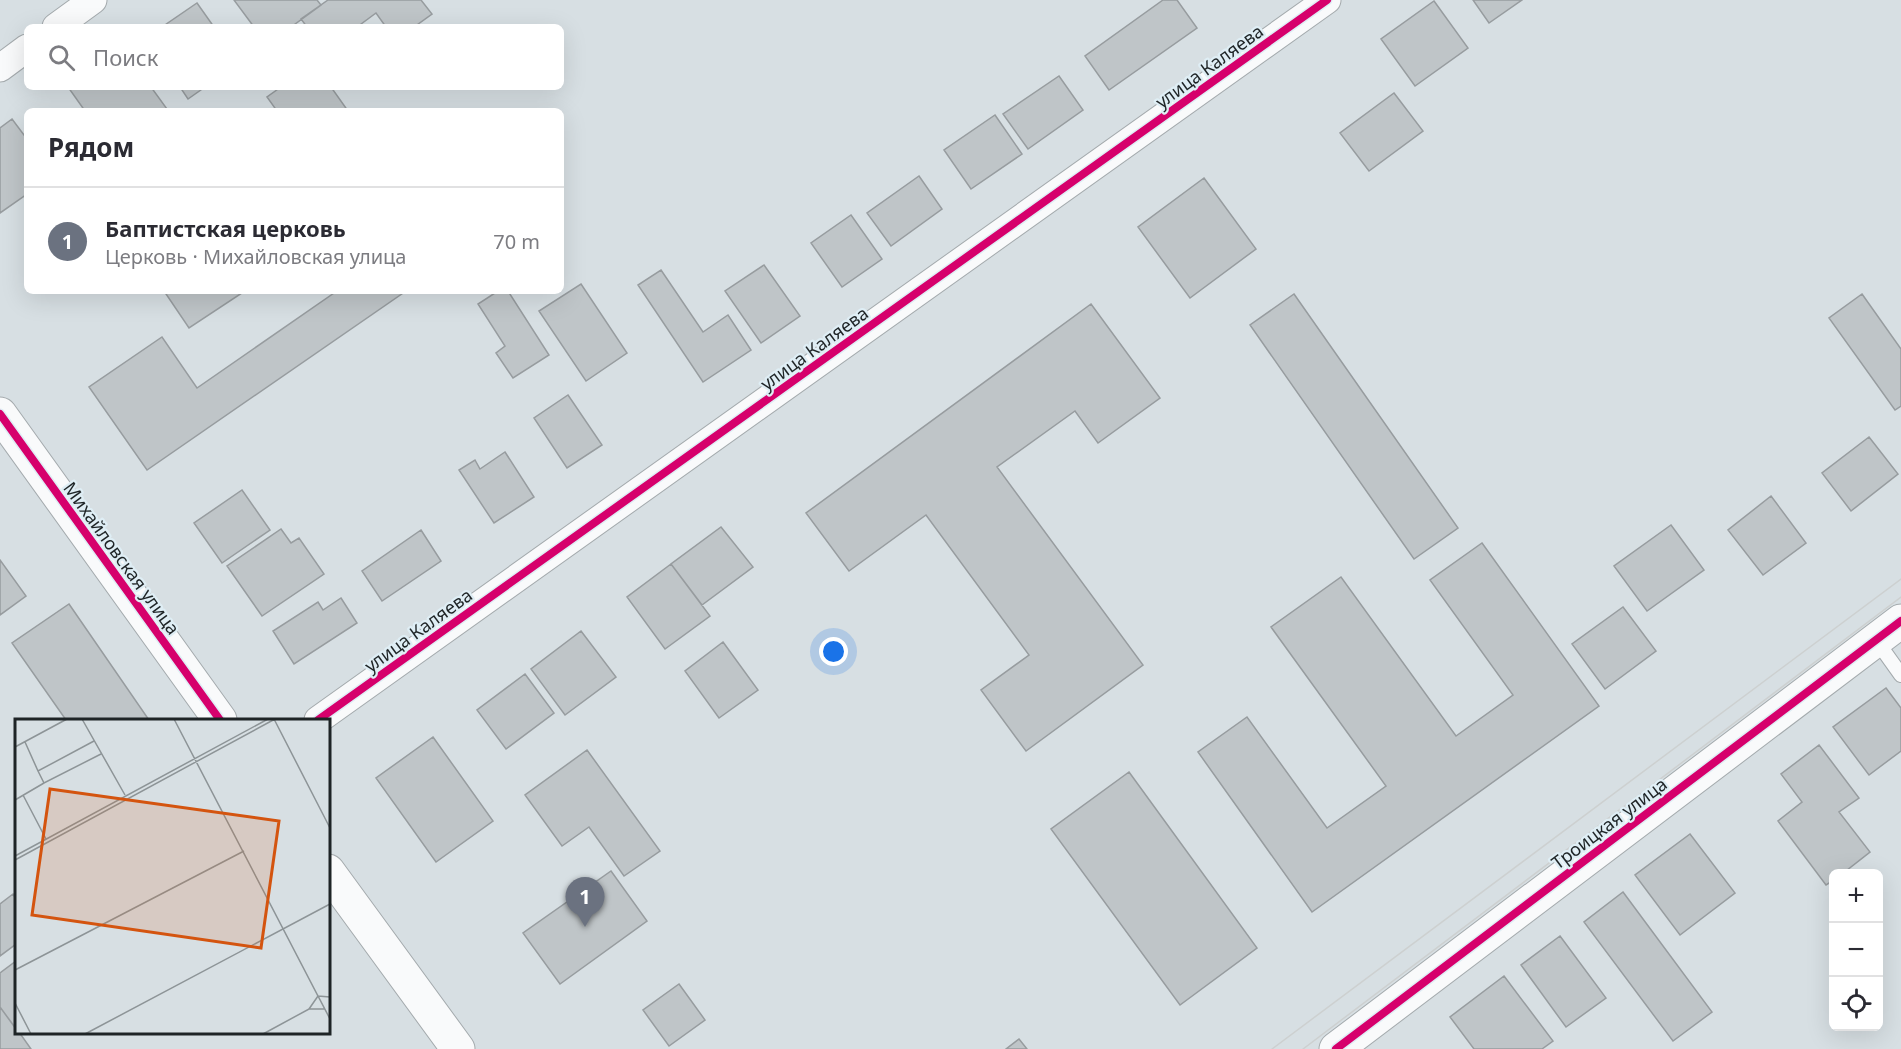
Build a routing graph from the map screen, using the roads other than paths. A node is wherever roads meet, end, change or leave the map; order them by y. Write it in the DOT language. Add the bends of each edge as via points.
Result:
graph roads {
  1 [pos="93,0"];
  2 [pos="1327,0"];
  3 [pos="60,24"];
  4 [pos="24,50"];
  5 [pos="0,68"];
  6 [pos="0,414"];
  7 [pos="1888,630"];
  8 [pos="1901,675"];
  9 [pos="219,719"];
  10 [pos="319,719"];
  11 [pos="330,874"];
  12 [pos="458,1049"];
  13 [pos="1336,1049"];
  1 -- 3 [label="street"];
  2 -- 10 [label="street, улица Каляева"];
  4 -- 5 [label="street"];
  6 -- 9 [label="street, Михайловская улица"];
  7 -- 8 [label="lane"];
  7 -- 13 [label="street, Троицкая улица"];
  11 -- 12 [label="street"];
}
